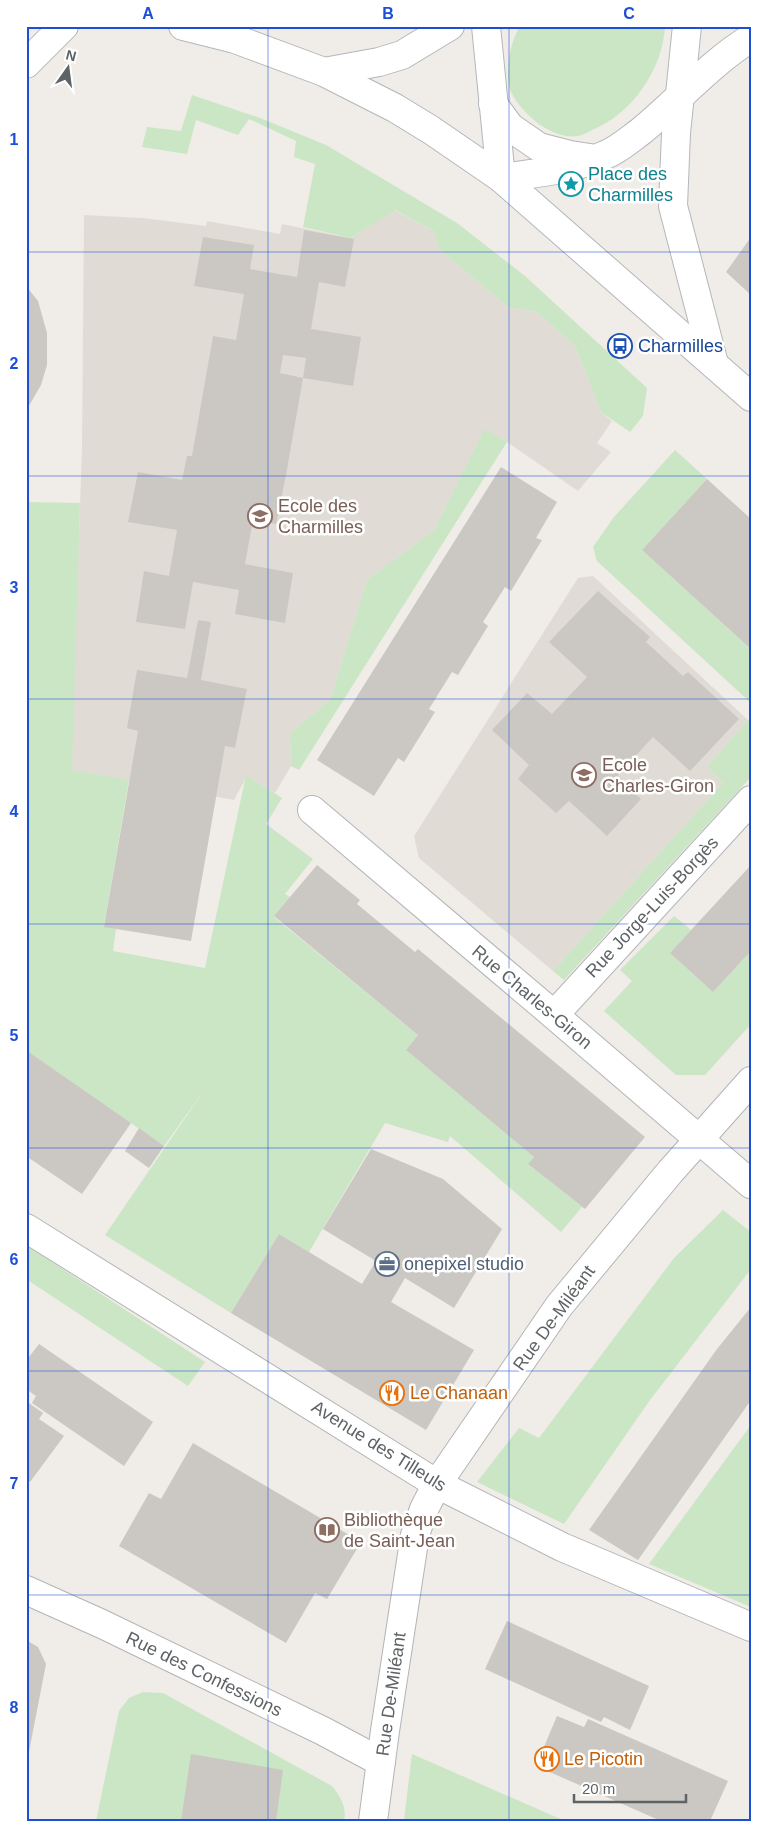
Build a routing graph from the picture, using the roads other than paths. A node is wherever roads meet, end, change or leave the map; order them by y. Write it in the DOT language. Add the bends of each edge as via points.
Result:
graph roads {
  1 [pos="64,26"];
  2 [pos="184,26"];
  3 [pos="450,26"];
  4 [pos="486,26"];
  5 [pos="687,26"];
  6 [pos="751,38"];
  7 [pos="26,64"];
  8 [pos="324,72"];
  9 [pos="681,96"];
  10 [pos="494,104"];
  11 [pos="596,159"];
  12 [pos="501,178"];
  13 [pos="714,364"];
  14 [pos="751,397"];
  15 [pos="751,800"];
  16 [pos="312,810"];
  17 [pos="554,1015"];
  18 [pos="751,1082"];
  19 [pos="698,1140"];
  20 [pos="751,1184"];
  21 [pos="26,1228"];
  22 [pos="437,1484"];
  23 [pos="26,1590"];
  24 [pos="751,1627"];
  25 [pos="381,1762"];
  26 [pos="373,1821"];
  1 -- 7 [label="street"];
  2 -- 8 [label="street" via="235,39"];
  3 -- 8 [label="street" via="402,55"];
  4 -- 10 [label="street"];
  5 -- 9 [label="street"];
  6 -- 9 [label="street"];
  8 -- 12 [label="street" via="395,108"];
  9 -- 11 [label="street" via="626,142"];
  9 -- 13 [label="street" via="673,206"];
  10 -- 11 [label="street" via="510,127 539,146"];
  10 -- 12 [label="street"];
  11 -- 12 [label="street" via="551,171"];
  12 -- 13 [label="street"];
  13 -- 14 [label="street"];
  15 -- 17 [label="street, Rue Jorge-Luis-Borgès"];
  16 -- 17 [label="street, Rue Charles-Giron"];
  17 -- 19 [label="street, Rue Charles-Giron"];
  18 -- 19 [label="street, Rue De-Miléant"];
  19 -- 20 [label="street, Rue Charles-Giron"];
  19 -- 22 [label="street, Rue De-Miléant" via="559,1306"];
  21 -- 22 [label="street, Avenue des Tilleuls"];
  22 -- 24 [label="street, Avenue des Tilleuls" via="562,1547"];
  22 -- 25 [label="street, Rue De-Miléant" via="414,1536"];
  23 -- 25 [label="street, Rue des Confessions" via="102,1624"];
  25 -- 26 [label="street, Rue De-Miléant"];
}
